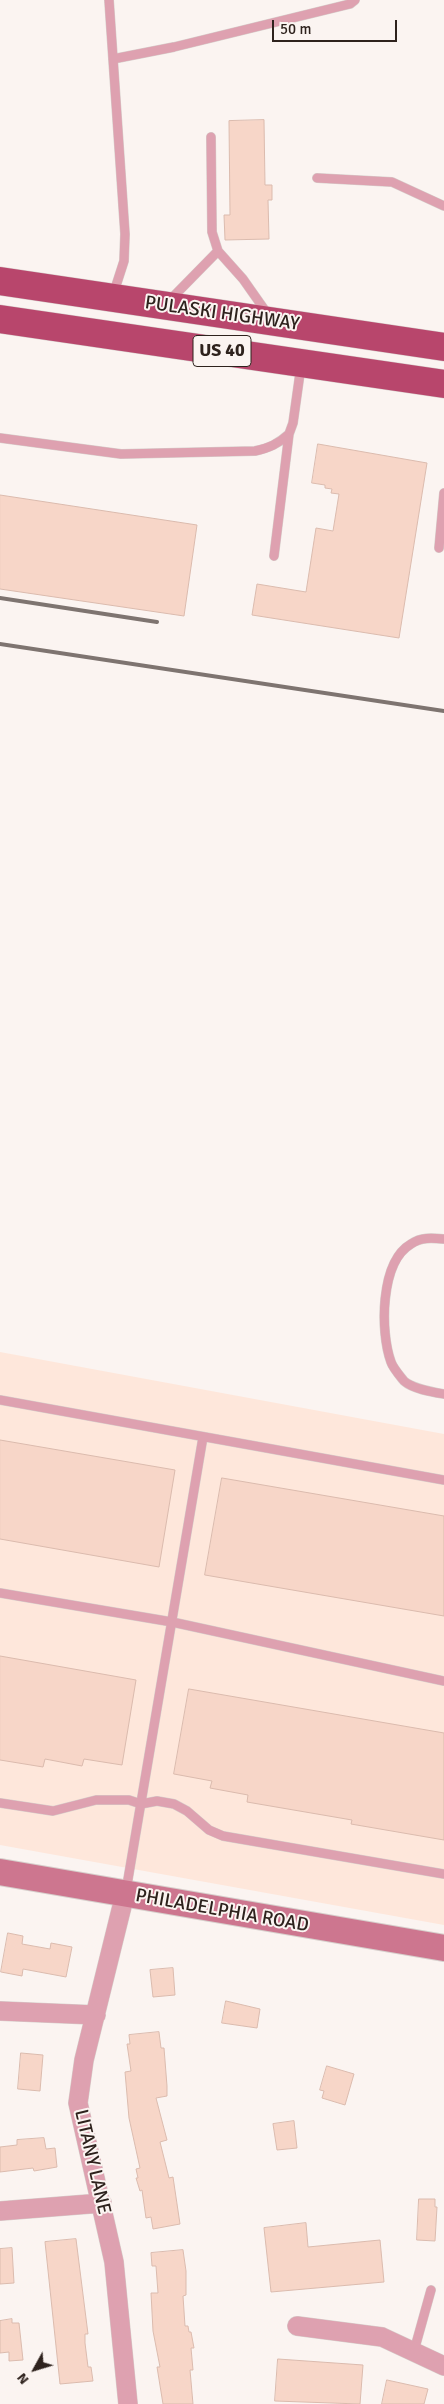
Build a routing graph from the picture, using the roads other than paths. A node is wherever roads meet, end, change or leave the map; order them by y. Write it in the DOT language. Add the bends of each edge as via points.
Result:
graph roads {
  1 [pos="109,0"];
  2 [pos="355,0"];
  3 [pos="113,59"];
  4 [pos="211,137"];
  5 [pos="317,178"];
  6 [pos="444,206"];
  7 [pos="218,251"];
  8 [pos="0,281"];
  9 [pos="112,297"];
  10 [pos="163,306"];
  11 [pos="0,319"];
  12 [pos="273,322"];
  13 [pos="444,347"];
  14 [pos="301,363"];
  15 [pos="444,384"];
  16 [pos="289,434"];
  17 [pos="0,438"];
  18 [pos="444,492"];
  19 [pos="439,548"];
  20 [pos="274,556"];
  21 [pos="444,1238"];
  22 [pos="444,1394"];
  23 [pos="0,1400"];
  24 [pos="203,1437"];
  25 [pos="444,1480"];
  26 [pos="0,1593"];
  27 [pos="172,1622"];
  28 [pos="444,1681"];
  29 [pos="0,1803"];
  30 [pos="141,1804"];
  31 [pos="0,1872"];
  32 [pos="444,1874"];
  33 [pos="125,1894"];
  34 [pos="444,1948"];
  35 [pos="0,2011"];
  36 [pos="96,2015"];
  37 [pos="102,2203"];
  38 [pos="0,2212"];
  39 [pos="431,2290"];
  40 [pos="297,2326"];
  41 [pos="414,2351"];
  42 [pos="444,2366"];
  43 [pos="128,2404"];
  1 -- 3 [label="lane"];
  2 -- 3 [label="lane" via="350,4 174,47"];
  3 -- 9 [label="lane" via="124,261"];
  4 -- 7 [label="lane" via="212,232"];
  5 -- 6 [label="lane" via="392,182"];
  7 -- 10 [label="lane"];
  7 -- 12 [label="lane" via="243,279"];
  8 -- 9 [label="highway, PULASKI HIGHWAY / US 40"];
  9 -- 10 [label="highway, PULASKI HIGHWAY / US 40"];
  10 -- 12 [label="highway, PULASKI HIGHWAY / US 40"];
  11 -- 14 [label="highway, PULASKI HIGHWAY / US 40"];
  12 -- 13 [label="highway, PULASKI HIGHWAY / US 40"];
  14 -- 15 [label="highway, PULASKI HIGHWAY / US 40"];
  14 -- 16 [label="lane"];
  16 -- 17 [label="lane" via="274,445 255,451 122,454"];
  16 -- 20 [label="lane"];
  18 -- 19 [label="lane"];
  21 -- 22 [label="lane" via="425,1238 409,1244 397,1257 389,1274 383,1331 391,1364 406,1382"];
  23 -- 24 [label="lane"];
  24 -- 25 [label="lane"];
  24 -- 27 [label="lane"];
  26 -- 27 [label="lane"];
  27 -- 28 [label="lane"];
  27 -- 30 [label="lane"];
  29 -- 30 [label="lane" via="53,1811 96,1800 129,1800"];
  30 -- 32 [label="lane" via="157,1801 174,1804 187,1810 209,1830 223,1836"];
  30 -- 33 [label="lane"];
  31 -- 33 [label="main road, PHILADELPHIA ROAD"];
  33 -- 34 [label="main road, PHILADELPHIA ROAD"];
  33 -- 36 [label="street, LITANY LANE"];
  35 -- 36 [label="street"];
  36 -- 37 [label="street, LITANY LANE" via="84,2060 78,2103"];
  37 -- 38 [label="street"];
  37 -- 43 [label="street, LITANY LANE" via="114,2262"];
  39 -- 41 [label="lane"];
  40 -- 41 [label="street" via="382,2336"];
  41 -- 42 [label="street"];
}
